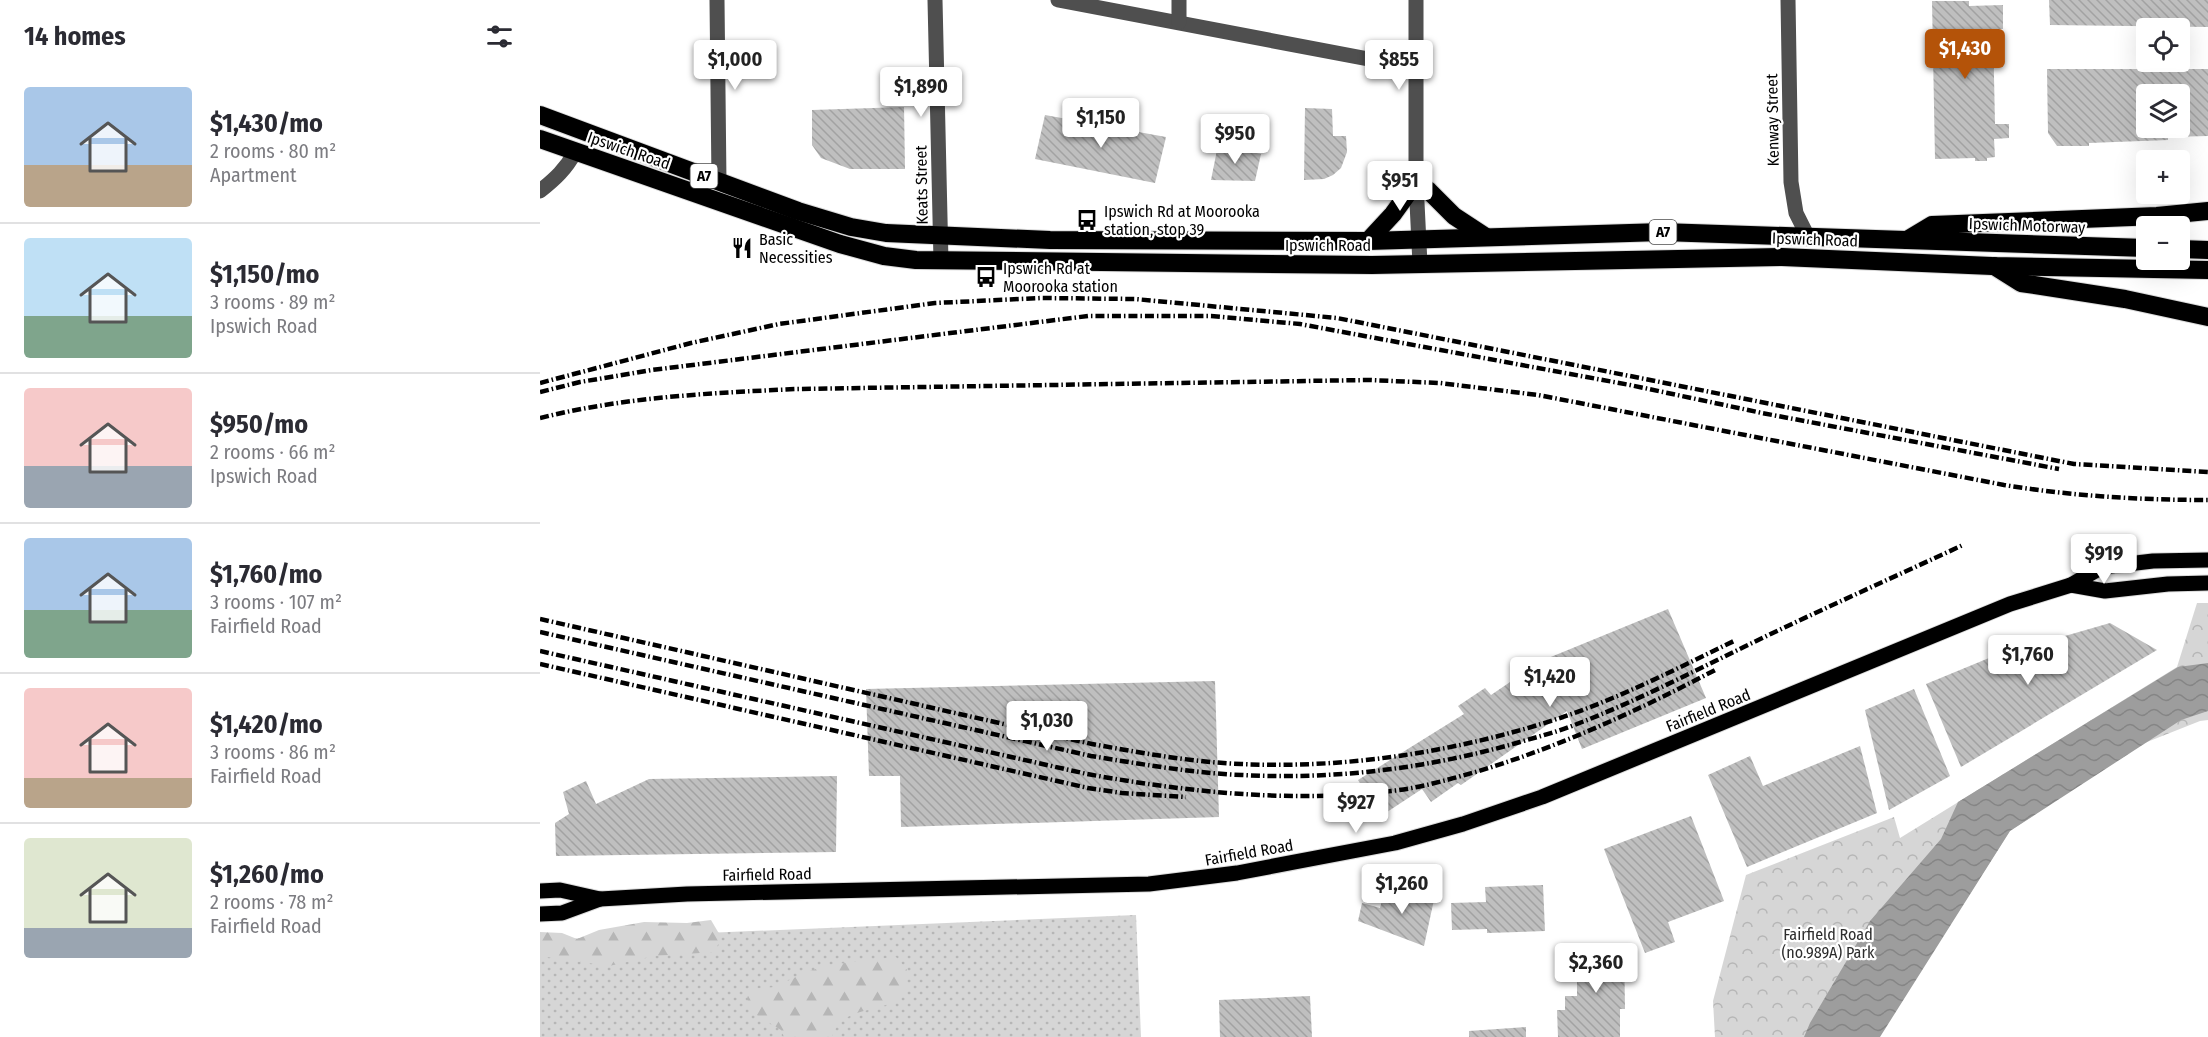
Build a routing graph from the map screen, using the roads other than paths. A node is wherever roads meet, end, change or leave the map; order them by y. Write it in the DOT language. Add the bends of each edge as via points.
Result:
graph roads {
  1 [pos="717,0"];
  2 [pos="935,0"];
  3 [pos="1058,0"];
  4 [pos="1179,0"];
  5 [pos="1416,0"];
  6 [pos="1788,0"];
  7 [pos="1179,22"];
  8 [pos="1416,68"];
  9 [pos="540,115"];
  10 [pos="540,139"];
  11 [pos="575,152"];
  12 [pos="719,182"];
  13 [pos="1416,182"];
  14 [pos="540,190"];
  15 [pos="2208,211"];
  16 [pos="940,236"];
  17 [pos="1486,237"];
  18 [pos="1808,237"];
  19 [pos="1419,240"];
  20 [pos="1907,240"];
  21 [pos="1368,241"];
  22 [pos="2136,248"];
  23 [pos="2190,249"];
  24 [pos="2208,250"];
  25 [pos="941,261"];
  26 [pos="1420,264"];
  27 [pos="1992,266"];
  28 [pos="2208,270"];
  29 [pos="2208,317"];
  30 [pos="2208,560"];
  31 [pos="2208,583"];
  32 [pos="2071,585"];
  33 [pos="540,891"];
  34 [pos="600,899"];
  35 [pos="540,914"];
  1 -- 12 [label="street"];
  2 -- 16 [label="street, Keats Street"];
  3 -- 7 [label="street"];
  4 -- 7 [label="street"];
  5 -- 8 [label="street"];
  6 -- 18 [label="street, Kenway Street" via="1791,182 1793,203"];
  7 -- 8 [label="street"];
  8 -- 13 [label="street"];
  9 -- 12 [label="highway, Ipswich Road / A7"];
  10 -- 11 [label="highway, Ipswich Road / A7"];
  11 -- 14 [label="street" via="568,165"];
  11 -- 25 [label="highway, Ipswich Road / A7" via="840,244 884,255"];
  12 -- 16 [label="highway, Ipswich Road / A7" via="851,227"];
  13 -- 17 [label="highway" via="1454,216"];
  13 -- 19 [label="street"];
  13 -- 21 [label="highway"];
  15 -- 20 [label="highway" via="1932,225"];
  16 -- 21 [label="highway, Ipswich Road / A7"];
  16 -- 25 [label="street, Keats Street"];
  17 -- 18 [label="highway, Ipswich Road / A7" via="1662,232"];
  17 -- 19 [label="highway, Ipswich Road / A7"];
  18 -- 20 [label="highway, Ipswich Road / A7"];
  19 -- 21 [label="highway, Ipswich Road / A7"];
  19 -- 26 [label="street"];
  20 -- 22 [label="highway, Ipswich Motorway / A7"];
  23 -- 24 [label="highway"];
  25 -- 26 [label="highway, Ipswich Road / A7"];
  26 -- 27 [label="highway, Ipswich Road / A7" via="1782,257"];
  27 -- 28 [label="highway, A7"];
  27 -- 29 [label="highway" via="2021,282"];
  30 -- 32 [label="main road, Fairfield Road" via="2102,567"];
  31 -- 32 [label="main road, Fairfield Road" via="2105,591"];
  32 -- 34 [label="main road, Fairfield Road" via="1999,609 1542,797 1463,824 1364,850 1201,879 1149,884"];
  33 -- 34 [label="main road, Fairfield Road" via="560,890"];
  34 -- 35 [label="main road, Fairfield Road" via="562,913"];
}
